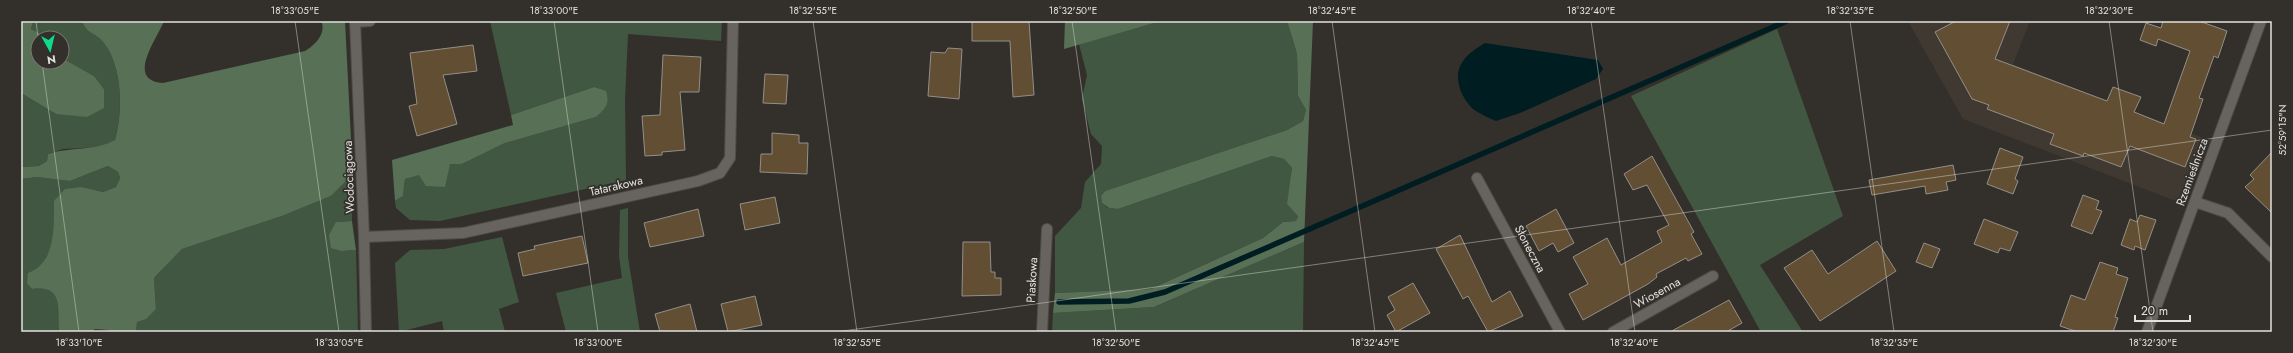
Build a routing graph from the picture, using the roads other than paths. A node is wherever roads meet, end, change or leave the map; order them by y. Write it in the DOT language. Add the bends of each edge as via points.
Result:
graph roads {
  1 [pos="355,21"];
  2 [pos="370,21"];
  3 [pos="734,21"];
  4 [pos="2261,21"];
  5 [pos="1477,178"];
  6 [pos="2195,202"];
  7 [pos="1047,229"];
  8 [pos="364,237"];
  9 [pos="2272,257"];
  10 [pos="1713,276"];
  11 [pos="366,332"];
  12 [pos="1042,332"];
  13 [pos="1560,332"];
  14 [pos="1613,332"];
  15 [pos="2147,332"];
  1 -- 2 [label="street"];
  1 -- 8 [label="street, Wodociągowa"];
  3 -- 8 [label="street, Tatarakowa" via="730,158 720,173 698,181 463,234"];
  4 -- 6 [label="street, Rzemieślnicza"];
  5 -- 13 [label="street, Słoneczna"];
  6 -- 9 [label="street" via="2228,213"];
  6 -- 15 [label="street, Rzemieślnicza"];
  7 -- 12 [label="street, Piaskowa"];
  8 -- 11 [label="street, Wodociągowa"];
  10 -- 14 [label="street, Wiosenna"];
}
